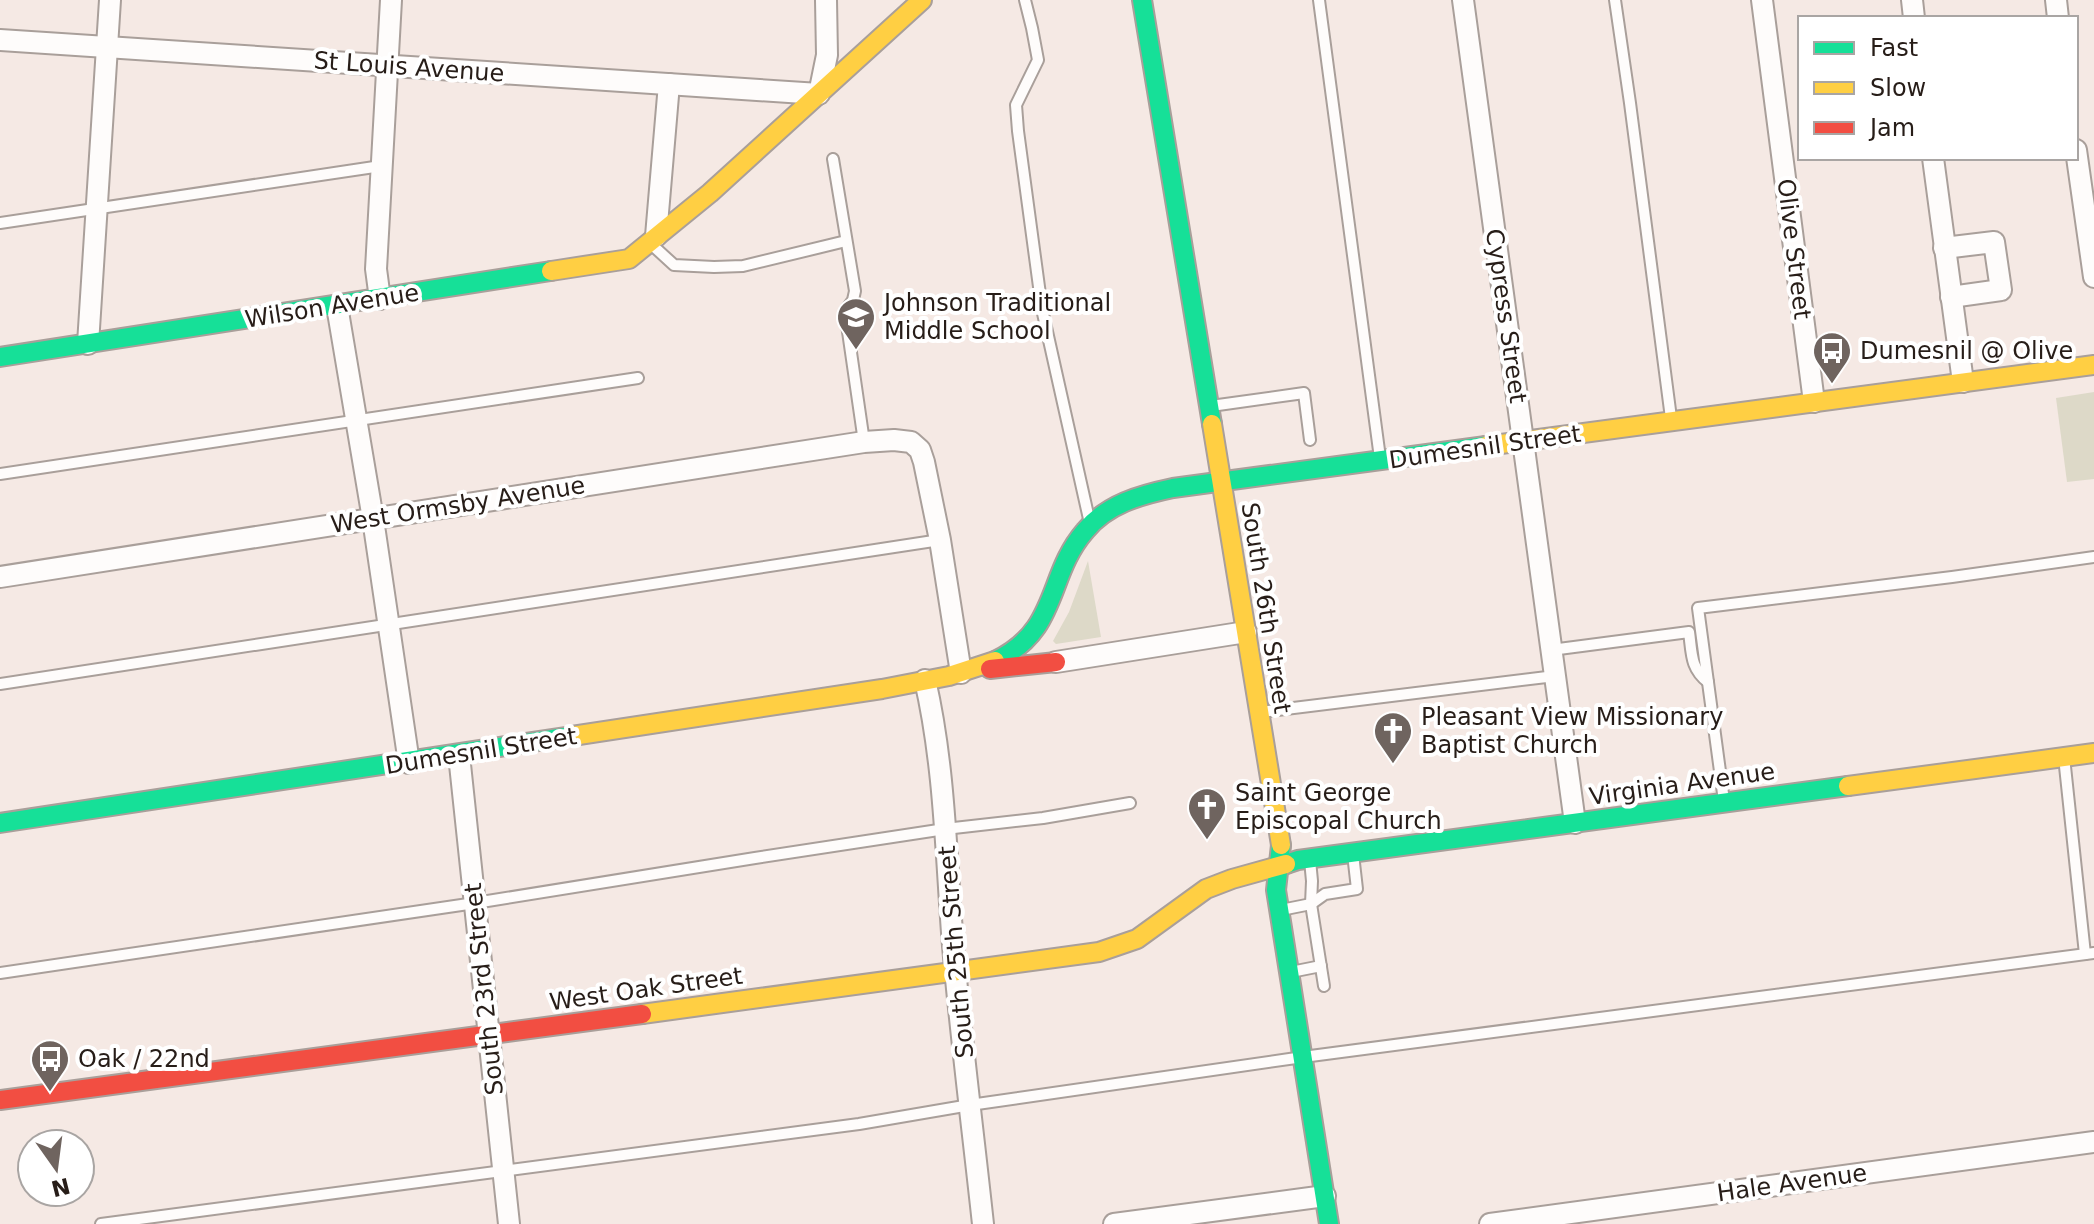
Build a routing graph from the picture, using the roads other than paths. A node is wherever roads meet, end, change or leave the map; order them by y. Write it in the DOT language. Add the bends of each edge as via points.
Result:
graph roads {
  1 [pos="110,0"];
  2 [pos="391,0"];
  3 [pos="826,0"];
  4 [pos="922,0"];
  5 [pos="1025,0"];
  6 [pos="1142,0"];
  7 [pos="1319,0"];
  8 [pos="1463,0"];
  9 [pos="1615,0"];
  10 [pos="1762,0"];
  11 [pos="0,40"];
  12 [pos="107,47"];
  13 [pos="387,66"];
  14 [pos="669,84"];
  15 [pos="819,94"];
  16 [pos="833,159"];
  17 [pos="1933,160"];
  18 [pos="2077,160"];
  19 [pos="381,166"];
  20 [pos="97,208"];
  21 [pos="0,223"];
  22 [pos="653,239"];
  23 [pos="846,241"];
  24 [pos="1944,248"];
  25 [pos="2094,277"];
  26 [pos="1951,297"];
  27 [pos="380,299"];
  28 [pos="337,306"];
  29 [pos="88,344"];
  30 [pos="0,357"];
  31 [pos="2094,365"];
  32 [pos="638,378"];
  33 [pos="1963,382"];
  34 [pos="1814,402"];
  35 [pos="1209,407"];
  36 [pos="357,419"];
  37 [pos="1671,422"];
  38 [pos="1310,440"];
  39 [pos="864,442"];
  40 [pos="1523,442"];
  41 [pos="1381,461"];
  42 [pos="0,474"];
  43 [pos="1221,482"];
  44 [pos="373,519"];
  45 [pos="1091,525"];
  46 [pos="940,540"];
  47 [pos="2094,557"];
  48 [pos="0,577"];
  49 [pos="389,624"];
  50 [pos="1246,632"];
  51 [pos="1551,650"];
  52 [pos="1056,662"];
  53 [pos="961,673"];
  54 [pos="1555,676"];
  55 [pos="925,680"];
  56 [pos="1708,682"];
  57 [pos="0,684"];
  58 [pos="1259,713"];
  59 [pos="2094,753"];
  60 [pos="459,755"];
  61 [pos="2064,757"];
  62 [pos="409,763"];
  63 [pos="1130,803"];
  64 [pos="1725,803"];
  65 [pos="0,823"];
  66 [pos="1575,823"];
  67 [pos="945,829"];
  68 [pos="1352,852"];
  69 [pos="1310,858"];
  70 [pos="1278,867"];
  71 [pos="475,903"];
  72 [pos="1311,904"];
  73 [pos="1279,911"];
  74 [pos="2090,954"];
  75 [pos="1321,966"];
  76 [pos="956,971"];
  77 [pos="1289,972"];
  78 [pos="0,973"];
  79 [pos="1324,986"];
  80 [pos="489,1035"];
  81 [pos="1303,1057"];
  82 [pos="0,1100"];
  83 [pos="970,1105"];
  84 [pos="2094,1142"];
  85 [pos="503,1172"];
  86 [pos="1325,1196"];
  87 [pos="101,1224"];
  88 [pos="509,1224"];
  89 [pos="983,1224"];
  90 [pos="1114,1224"];
  91 [pos="1329,1224"];
  92 [pos="1490,1224"];
  1 -- 12 [label="street"];
  2 -- 13 [label="street"];
  3 -- 15 [label="street" via="827,55"];
  4 -- 15 [label="main road, Wilson Avenue"];
  5 -- 45 [label="lane" via="1038,60 1016,105 1018,131 1042,309"];
  6 -- 35 [label="main road, South 26th Street"];
  7 -- 41 [label="lane"];
  8 -- 40 [label="street, Cypress Street"];
  9 -- 37 [label="lane"];
  10 -- 34 [label="street, Olive Street"];
  11 -- 12 [label="street, St Louis Avenue"];
  12 -- 13 [label="street, St Louis Avenue"];
  12 -- 20 [label="street"];
  13 -- 14 [label="street, St Louis Avenue"];
  13 -- 19 [label="street"];
  14 -- 15 [label="street, St Louis Avenue"];
  14 -- 22 [label="street"];
  15 -- 22 [label="main road, Wilson Avenue"];
  16 -- 23 [label="lane"];
  17 -- 24 [label="street"];
  18 -- 25 [label="street"];
  19 -- 20 [label="lane"];
  19 -- 27 [label="street" via="376,269"];
  20 -- 21 [label="lane"];
  20 -- 29 [label="street"];
  22 -- 23 [label="lane" via="674,265 714,267 743,266"];
  22 -- 27 [label="main road, Wilson Avenue" via="629,259 616,262"];
  23 -- 39 [label="lane" via="855,291 845,311"];
  24 -- 26 [label="street"];
  24 -- 26 [label="street" via="1994,242 2001,290"];
  26 -- 33 [label="street"];
  27 -- 28 [label="main road, Wilson Avenue"];
  28 -- 29 [label="main road, Wilson Avenue"];
  28 -- 36 [label="street"];
  29 -- 30 [label="main road, Wilson Avenue"];
  31 -- 33 [label="main road, Dumesnil Street"];
  32 -- 36 [label="lane"];
  33 -- 34 [label="main road, Dumesnil Street"];
  34 -- 37 [label="main road, Dumesnil Street"];
  35 -- 38 [label="lane" via="1304,393"];
  35 -- 43 [label="main road, South 26th Street"];
  36 -- 42 [label="lane"];
  36 -- 44 [label="street"];
  37 -- 40 [label="main road, Dumesnil Street"];
  39 -- 44 [label="street, West Ormsby Avenue"];
  39 -- 46 [label="street, West Ormsby Avenue" via="916,445"];
  40 -- 41 [label="main road, Dumesnil Street"];
  40 -- 51 [label="street, Cypress Street"];
  41 -- 43 [label="main road, Dumesnil Street"];
  43 -- 45 [label="main road, Dumesnil Street" via="1135,496 1112,506"];
  43 -- 50 [label="main road, South 26th Street"];
  44 -- 48 [label="street, West Ormsby Avenue"];
  44 -- 49 [label="street"];
  45 -- 53 [label="main road, Dumesnil Street" via="1070,553 1048,610 1027,639 1004,657"];
  46 -- 49 [label="lane"];
  46 -- 53 [label="street"];
  47 -- 56 [label="lane" via="1698,608"];
  49 -- 57 [label="lane"];
  49 -- 62 [label="street"];
  50 -- 52 [label="street, Dumesnil Street"];
  50 -- 58 [label="main road, South 26th Street"];
  51 -- 54 [label="street, Cypress Street"];
  51 -- 56 [label="lane" via="1689,632 1693,663"];
  52 -- 53 [label="main road, Dumesnil Street"];
  53 -- 55 [label="main road, Dumesnil Street"];
  54 -- 58 [label="lane"];
  54 -- 66 [label="street, Cypress Street"];
  55 -- 60 [label="main road, Dumesnil Street"];
  55 -- 67 [label="street, South 25th Street"];
  56 -- 64 [label="lane"];
  58 -- 70 [label="main road, South 26th Street" via="1281,843"];
  59 -- 61 [label="main road, Virginia Avenue"];
  60 -- 62 [label="main road, Dumesnil Street"];
  60 -- 71 [label="street, South 23rd Street"];
  61 -- 64 [label="main road, Virginia Avenue"];
  61 -- 74 [label="lane"];
  62 -- 65 [label="main road, Dumesnil Street"];
  63 -- 67 [label="lane"];
  64 -- 66 [label="main road, Virginia Avenue"];
  66 -- 68 [label="main road, Virginia Avenue"];
  67 -- 71 [label="lane"];
  67 -- 76 [label="street, South 25th Street"];
  68 -- 69 [label="main road, Virginia Avenue"];
  68 -- 72 [label="lane" via="1357,889 1325,894"];
  69 -- 70 [label="main road, Virginia Avenue"];
  69 -- 72 [label="lane"];
  70 -- 73 [label="main road, South 26th Street"];
  70 -- 76 [label="main road, West Oak Street" via="1206,889 1125,944"];
  71 -- 78 [label="lane"];
  71 -- 80 [label="street, South 23rd Street"];
  72 -- 73 [label="lane"];
  72 -- 75 [label="lane"];
  73 -- 77 [label="main road, South 26th Street"];
  74 -- 81 [label="lane"];
  75 -- 77 [label="lane"];
  75 -- 79 [label="lane"];
  76 -- 80 [label="main road, West Oak Street"];
  76 -- 83 [label="street, South 25th Street"];
  77 -- 81 [label="main road, South 26th Street"];
  80 -- 82 [label="main road, West Oak Street"];
  80 -- 85 [label="street, South 23rd Street"];
  81 -- 83 [label="lane"];
  81 -- 86 [label="main road, South 26th Street"];
  83 -- 85 [label="lane"];
  83 -- 89 [label="street, South 25th Street"];
  84 -- 92 [label="street, Hale Avenue"];
  85 -- 87 [label="lane"];
  85 -- 88 [label="street, South 23rd Street"];
  86 -- 90 [label="street"];
  86 -- 91 [label="main road, South 26th Street"];
}
